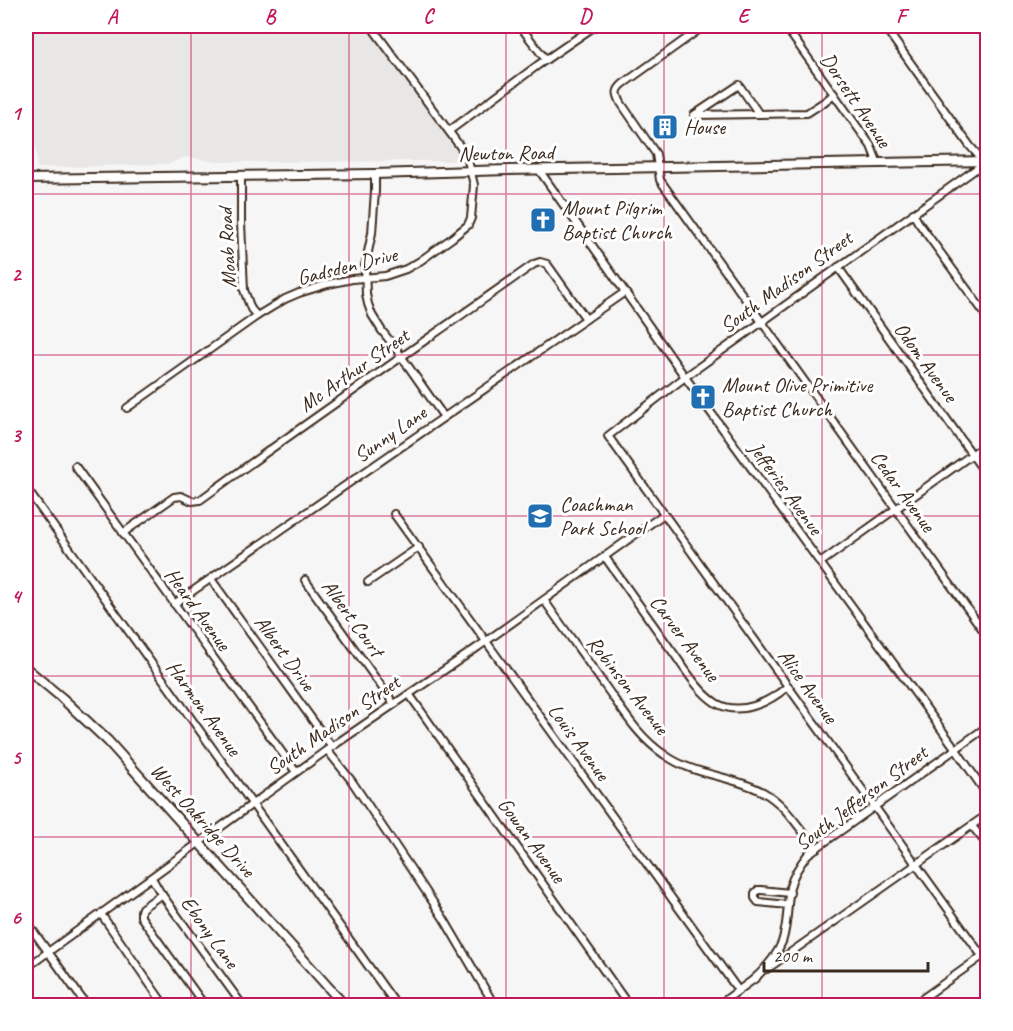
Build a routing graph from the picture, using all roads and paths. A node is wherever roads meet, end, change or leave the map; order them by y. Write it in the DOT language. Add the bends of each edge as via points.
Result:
graph roads {
  1 [pos="372,26"];
  2 [pos="520,26"];
  3 [pos="595,26"];
  4 [pos="704,26"];
  5 [pos="795,26"];
  6 [pos="884,26"];
  7 [pos="981,26"];
  8 [pos="787,28"];
  9 [pos="987,35"];
  10 [pos="546,60"];
  11 [pos="834,94"];
  12 [pos="759,114"];
  13 [pos="449,131"];
  14 [pos="987,161"];
  15 [pos="878,164"];
  16 [pos="658,167"];
  17 [pos="539,170"];
  18 [pos="471,171"];
  19 [pos="375,174"];
  20 [pos="241,176"];
  21 [pos="26,179"];
  22 [pos="913,213"];
  23 [pos="838,267"];
  24 [pos="365,278"];
  25 [pos="625,292"];
  26 [pos="257,316"];
  27 [pos="987,318"];
  28 [pos="586,319"];
  29 [pos="762,322"];
  30 [pos="402,357"];
  31 [pos="685,377"];
  32 [pos="128,408"];
  33 [pos="444,417"];
  34 [pos="608,436"];
  35 [pos="987,443"];
  36 [pos="971,454"];
  37 [pos="75,465"];
  38 [pos="987,477"];
  39 [pos="26,488"];
  40 [pos="896,509"];
  41 [pos="394,514"];
  42 [pos="664,514"];
  43 [pos="123,533"];
  44 [pos="419,547"];
  45 [pos="604,557"];
  46 [pos="820,563"];
  47 [pos="210,579"];
  48 [pos="305,580"];
  49 [pos="368,582"];
  50 [pos="544,600"];
  51 [pos="174,604"];
  52 [pos="987,637"];
  53 [pos="486,641"];
  54 [pos="26,668"];
  55 [pos="788,686"];
  56 [pos="409,694"];
  57 [pos="394,704"];
  58 [pos="987,726"];
  59 [pos="330,748"];
  60 [pos="955,748"];
  61 [pos="296,772"];
  62 [pos="987,796"];
  63 [pos="252,805"];
  64 [pos="875,806"];
  65 [pos="987,814"];
  66 [pos="972,826"];
  67 [pos="200,843"];
  68 [pos="987,846"];
  69 [pos="817,848"];
  70 [pos="916,863"];
  71 [pos="152,878"];
  72 [pos="790,893"];
  73 [pos="162,894"];
  74 [pos="788,905"];
  75 [pos="101,914"];
  76 [pos="26,921"];
  77 [pos="48,952"];
  78 [pos="985,954"];
  79 [pos="26,968"];
  80 [pos="754,980"];
  81 [pos="738,990"];
  82 [pos="87,1005"];
  83 [pos="165,1005"];
  84 [pos="205,1005"];
  85 [pos="243,1005"];
  86 [pos="345,1005"];
  87 [pos="397,1005"];
  88 [pos="495,1005"];
  89 [pos="629,1005"];
  90 [pos="717,1005"];
  91 [pos="912,1005"];
  1 -- 13 [label="street"];
  2 -- 10 [label="street"];
  3 -- 10 [label="street"];
  4 -- 16 [label="street, Cedar Avenue" via="623,84 616,94 656,154"];
  5 -- 8 [label="street"];
  6 -- 14 [label="street" via="970,146"];
  7 -- 9 [label="street"];
  8 -- 11 [label="street, Dorsett Avenue"];
  10 -- 13 [label="street"];
  11 -- 12 [label="street" via="807,113"];
  11 -- 15 [label="street, Dorsett Avenue" via="871,146"];
  12 -- 12 [label="street" via="710,114 694,115 739,85"];
  13 -- 18 [label="street" via="467,156"];
  14 -- 15 [label="main road, Newton Road"];
  14 -- 22 [label="street, South Madison Street"];
  15 -- 16 [label="main road, Newton Road"];
  16 -- 17 [label="main road, Newton Road"];
  16 -- 29 [label="street, Cedar Avenue" via="660,180"];
  17 -- 18 [label="main road, Newton Road"];
  17 -- 25 [label="street, Jefferies Avenue"];
  18 -- 19 [label="main road, Newton Road"];
  18 -- 24 [label="street, Gadsden Drive" via="473,205 465,228 406,269"];
  19 -- 20 [label="main road, Newton Road"];
  19 -- 24 [label="street"];
  20 -- 21 [label="main road, Newton Road"];
  20 -- 26 [label="street, Moab Road" via="244,290"];
  22 -- 23 [label="street, South Madison Street"];
  22 -- 27 [label="street"];
  23 -- 29 [label="street, South Madison Street"];
  23 -- 36 [label="street, Odom Avenue"];
  24 -- 26 [label="street, Gadsden Drive" via="314,288"];
  24 -- 30 [label="street" via="372,315"];
  25 -- 28 [label="street, Sunny Lane"];
  25 -- 31 [label="street, Jefferies Avenue"];
  26 -- 32 [label="street, Gadsden Drive"];
  28 -- 30 [label="street, Mc Arthur Street" via="552,269 540,262"];
  28 -- 33 [label="street, Sunny Lane"];
  29 -- 31 [label="street, South Madison Street"];
  29 -- 40 [label="street, Cedar Avenue"];
  30 -- 33 [label="street"];
  30 -- 43 [label="street, Mc Arthur Street" via="200,500 174,497"];
  31 -- 34 [label="street, South Madison Street"];
  31 -- 46 [label="street, Jefferies Avenue"];
  33 -- 47 [label="street, Sunny Lane"];
  34 -- 42 [label="street, Alice Avenue"];
  35 -- 36 [label="street"];
  36 -- 38 [label="street, Odom Avenue"];
  36 -- 40 [label="street"];
  37 -- 43 [label="street, Heard Avenue"];
  39 -- 63 [label="street, Harmon Avenue"];
  40 -- 46 [label="street"];
  40 -- 52 [label="street, Cedar Avenue"];
  41 -- 44 [label="street, Louis Avenue"];
  42 -- 45 [label="street, South Madison Street"];
  42 -- 55 [label="street, Alice Avenue"];
  43 -- 51 [label="street, Heard Avenue"];
  44 -- 49 [label="street"];
  44 -- 53 [label="street, Louis Avenue"];
  45 -- 50 [label="street, South Madison Street"];
  45 -- 55 [label="street, Carver Avenue" via="696,685 717,703 751,707"];
  46 -- 60 [label="street, Jefferies Avenue"];
  47 -- 51 [label="street, Sunny Lane"];
  47 -- 59 [label="street, Albert Drive"];
  48 -- 57 [label="street, Albert Court"];
  50 -- 53 [label="street, South Madison Street"];
  50 -- 69 [label="street, Robinson Avenue" via="648,742 667,758 766,793 791,815"];
  51 -- 61 [label="street, Heard Avenue"];
  53 -- 56 [label="street, South Madison Street"];
  53 -- 81 [label="street, Louis Avenue"];
  54 -- 67 [label="main road, West Oakridge Drive" via="108,741"];
  55 -- 64 [label="street, Alice Avenue"];
  56 -- 57 [label="street, South Madison Street"];
  56 -- 89 [label="street, Gowan Avenue"];
  57 -- 59 [label="street, South Madison Street"];
  58 -- 60 [label="street, South Jefferson Street"];
  59 -- 61 [label="street, South Madison Street"];
  59 -- 88 [label="street" via="444,919"];
  60 -- 62 [label="street, Jefferies Avenue"];
  60 -- 64 [label="street, South Jefferson Street"];
  61 -- 63 [label="street, South Madison Street"];
  63 -- 67 [label="street, South Madison Street"];
  63 -- 87 [label="street, Harmon Avenue"];
  64 -- 69 [label="street, South Jefferson Street"];
  64 -- 70 [label="street, Alice Avenue"];
  65 -- 66 [label="street"];
  66 -- 68 [label="street"];
  66 -- 70 [label="street"];
  67 -- 71 [label="street, South Madison Street"];
  67 -- 86 [label="main road, West Oakridge Drive"];
  69 -- 72 [label="street, South Jefferson Street" via="798,866"];
  70 -- 78 [label="street, Alice Avenue"];
  70 -- 80 [label="street"];
  71 -- 73 [label="street, Ebony Lane"];
  71 -- 75 [label="street, South Madison Street"];
  72 -- 74 [label="street, South Jefferson Street"];
  72 -- 74 [label="street" via="755,893 758,902"];
  73 -- 84 [label="street" via="142,908 141,917"];
  73 -- 85 [label="street, Ebony Lane"];
  74 -- 80 [label="street, South Jefferson Street" via="780,945"];
  75 -- 77 [label="street, South Madison Street"];
  75 -- 83 [label="street"];
  76 -- 77 [label="street"];
  77 -- 79 [label="street, South Madison Street"];
  77 -- 82 [label="street"];
  78 -- 91 [label="street"];
  80 -- 81 [label="street"];
  81 -- 90 [label="street"];
}
